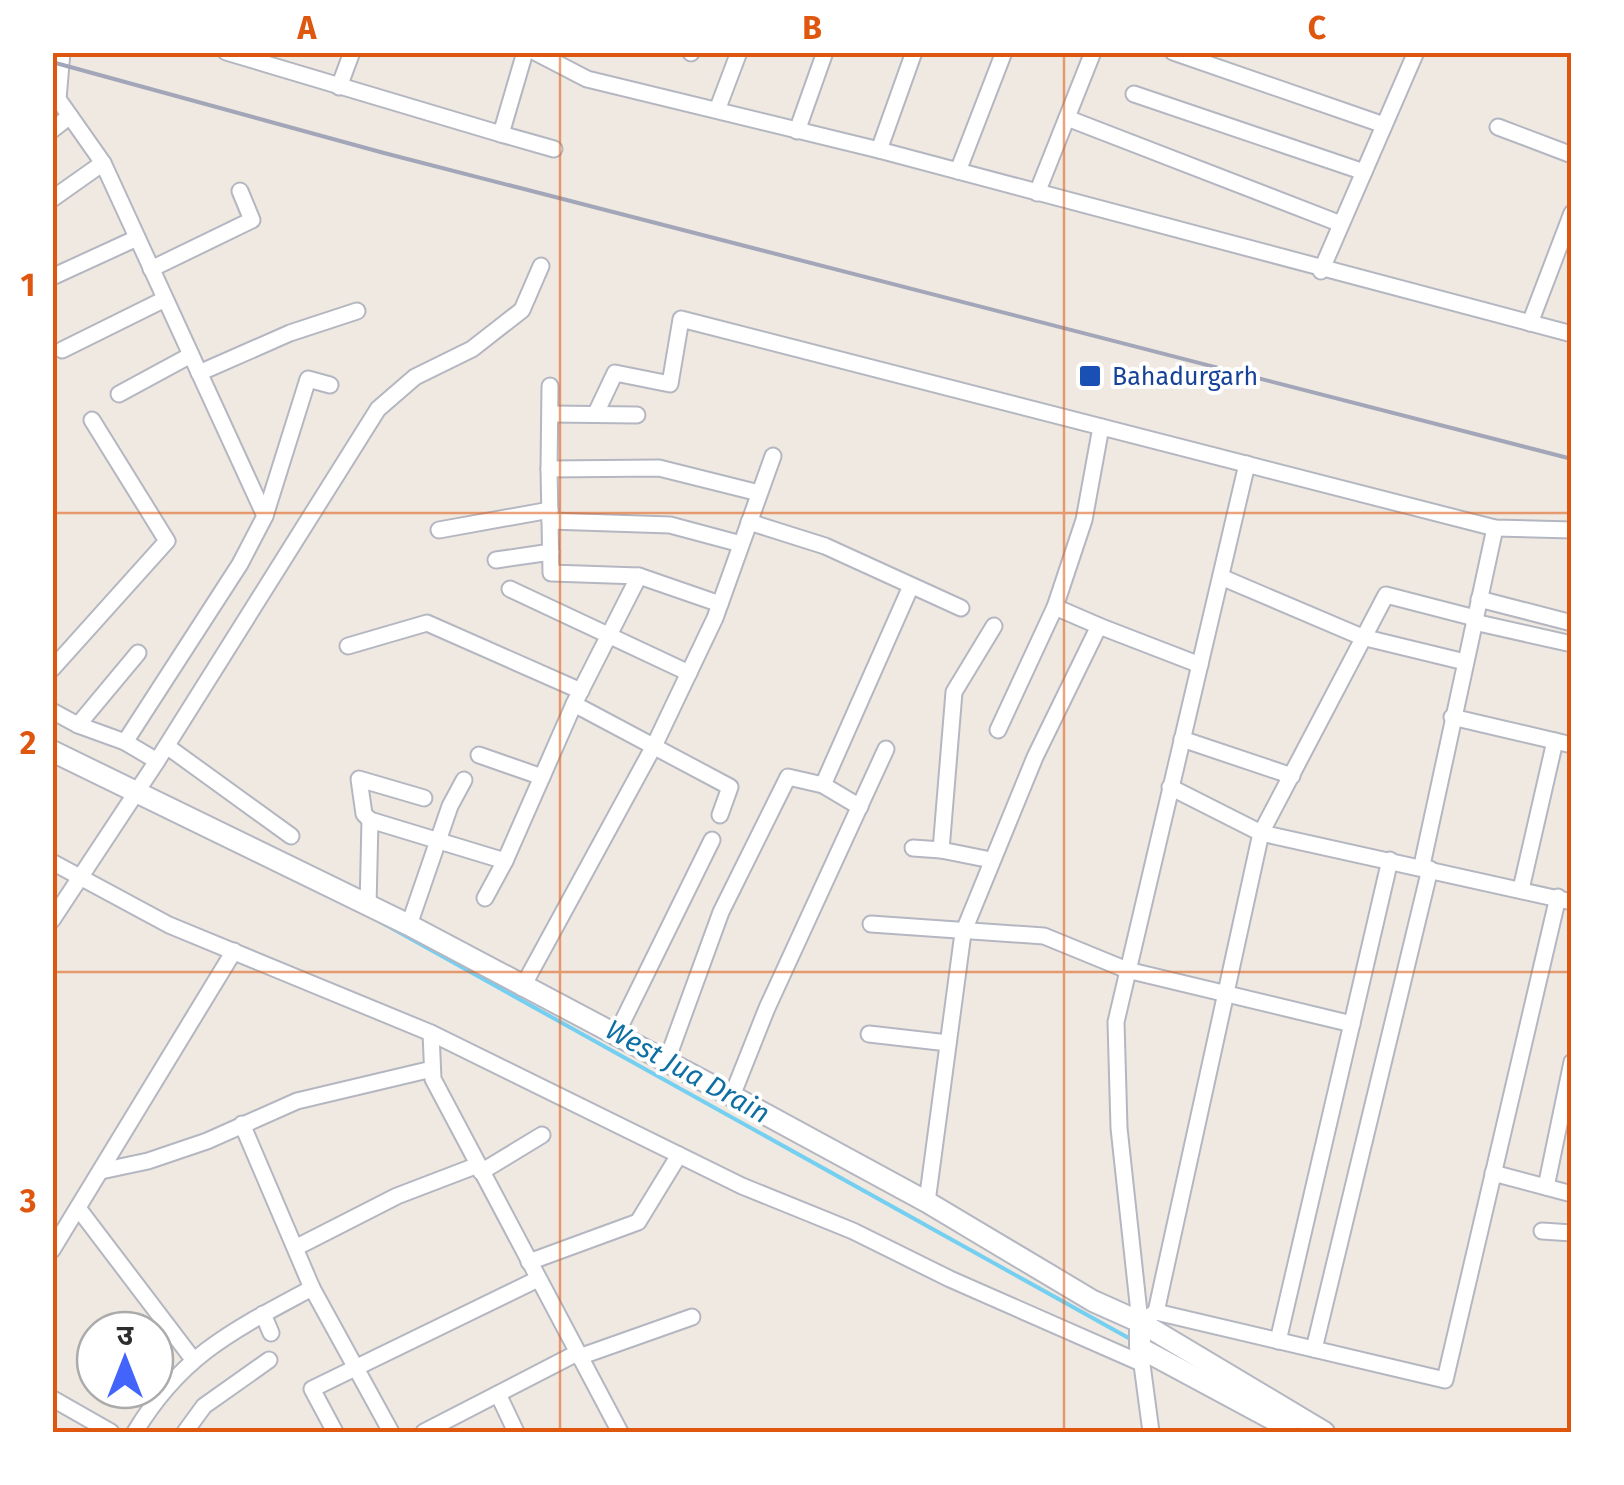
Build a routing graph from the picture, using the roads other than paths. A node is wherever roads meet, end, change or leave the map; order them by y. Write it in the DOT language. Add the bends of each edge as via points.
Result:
graph roads {
  1 [pos="62,52"];
  2 [pos="226,52"];
  3 [pos="352,52"];
  4 [pos="525,52"];
  5 [pos="535,52"];
  6 [pos="739,52"];
  7 [pos="825,52"];
  8 [pos="914,52"];
  9 [pos="1004,52"];
  10 [pos="1093,52"];
  11 [pos="1173,52"];
  12 [pos="1416,52"];
  13 [pos="340,87"];
  14 [pos="1134,94"];
  15 [pos="719,105"];
  16 [pos="70,116"];
  17 [pos="1067,118"];
  18 [pos="1384,125"];
  19 [pos="1498,126"];
  20 [pos="52,130"];
  21 [pos="796,131"];
  22 [pos="501,134"];
  23 [pos="554,149"];
  24 [pos="879,150"];
  25 [pos="1572,155"];
  26 [pos="103,164"];
  27 [pos="958,171"];
  28 [pos="1364,172"];
  29 [pos="240,192"];
  30 [pos="1037,193"];
  31 [pos="52,199"];
  32 [pos="1572,213"];
  33 [pos="1341,224"];
  34 [pos="137,238"];
  35 [pos="542,266"];
  36 [pos="152,269"];
  37 [pos="1321,271"];
  38 [pos="52,278"];
  39 [pos="165,299"];
  40 [pos="357,311"];
  41 [pos="1530,324"];
  42 [pos="1572,334"];
  43 [pos="62,350"];
  44 [pos="191,356"];
  45 [pos="200,373"];
  46 [pos="330,385"];
  47 [pos="550,386"];
  48 [pos="119,394"];
  49 [pos="596,413"];
  50 [pos="551,414"];
  51 [pos="637,415"];
  52 [pos="92,420"];
  53 [pos="1101,426"];
  54 [pos="773,456"];
  55 [pos="1246,464"];
  56 [pos="549,469"];
  57 [pos="759,493"];
  58 [pos="550,515"];
  59 [pos="265,516"];
  60 [pos="749,522"];
  61 [pos="1495,528"];
  62 [pos="439,530"];
  63 [pos="1572,530"];
  64 [pos="741,544"];
  65 [pos="551,552"];
  66 [pos="496,560"];
  67 [pos="639,576"];
  68 [pos="1221,577"];
  69 [pos="911,586"];
  70 [pos="510,589"];
  71 [pos="1479,599"];
  72 [pos="720,604"];
  73 [pos="1054,607"];
  74 [pos="961,608"];
  75 [pos="1474,620"];
  76 [pos="1572,624"];
  77 [pos="994,626"];
  78 [pos="1098,626"];
  79 [pos="608,637"];
  80 [pos="1362,637"];
  81 [pos="1572,644"];
  82 [pos="348,646"];
  83 [pos="138,653"];
  84 [pos="1464,662"];
  85 [pos="1200,666"];
  86 [pos="52,670"];
  87 [pos="689,672"];
  88 [pos="577,698"];
  89 [pos="52,711"];
  90 [pos="1452,717"];
  91 [pos="78,725"];
  92 [pos="998,730"];
  93 [pos="1182,739"];
  94 [pos="125,742"];
  95 [pos="1563,743"];
  96 [pos="655,744"];
  97 [pos="168,746"];
  98 [pos="886,749"];
  99 [pos="52,751"];
  100 [pos="479,754"];
  101 [pos="158,762"];
  102 [pos="1292,776"];
  103 [pos="542,777"];
  104 [pos="464,780"];
  105 [pos="823,785"];
  106 [pos="1170,787"];
  107 [pos="140,790"];
  108 [pos="424,798"];
  109 [pos="860,807"];
  110 [pos="720,816"];
  111 [pos="370,820"];
  112 [pos="1261,832"];
  113 [pos="291,836"];
  114 [pos="712,840"];
  115 [pos="438,841"];
  116 [pos="913,848"];
  117 [pos="941,850"];
  118 [pos="991,860"];
  119 [pos="1390,860"];
  120 [pos="505,861"];
  121 [pos="52,862"];
  122 [pos="1426,867"];
  123 [pos="78,878"];
  124 [pos="1521,889"];
  125 [pos="486,898"];
  126 [pos="1565,900"];
  127 [pos="368,906"];
  128 [pos="52,920"];
  129 [pos="409,924"];
  130 [pos="871,924"];
  131 [pos="962,933"];
  132 [pos="234,951"];
  133 [pos="1127,970"];
  134 [pos="522,988"];
  135 [pos="1226,994"];
  136 [pos="1352,1024"];
  137 [pos="431,1033"];
  138 [pos="869,1034"];
  139 [pos="615,1037"];
  140 [pos="948,1043"];
  141 [pos="666,1063"];
  142 [pos="1571,1068"];
  143 [pos="432,1069"];
  144 [pos="732,1096"];
  145 [pos="1566,1114"];
  146 [pos="242,1124"];
  147 [pos="542,1135"];
  148 [pos="1563,1143"];
  149 [pos="679,1155"];
  150 [pos="480,1168"];
  151 [pos="101,1171"];
  152 [pos="1494,1174"];
  153 [pos="1546,1187"];
  154 [pos="1572,1194"];
  155 [pos="927,1202"];
  156 [pos="78,1208"];
  157 [pos="1542,1231"];
  158 [pos="1572,1232"];
  159 [pos="296,1247"];
  160 [pos="52,1250"];
  161 [pos="529,1262"];
  162 [pos="538,1279"];
  163 [pos="312,1288"];
  164 [pos="263,1314"];
  165 [pos="692,1317"];
  166 [pos="1148,1317"];
  167 [pos="271,1332"];
  168 [pos="1278,1341"];
  169 [pos="1314,1350"];
  170 [pos="578,1355"];
  171 [pos="1141,1356"];
  172 [pos="192,1358"];
  173 [pos="269,1360"];
  174 [pos="352,1368"];
  175 [pos="498,1394"];
  176 [pos="53,1398"];
  177 [pos="111,1432"];
  178 [pos="135,1432"];
  179 [pos="185,1432"];
  180 [pos="335,1432"];
  181 [pos="390,1432"];
  182 [pos="424,1432"];
  183 [pos="516,1432"];
  184 [pos="620,1432"];
  185 [pos="1152,1432"];
  186 [pos="1297,1432"];
  187 [pos="1324,1432"];
  1 -- 16 [label="street" via="58,99"];
  2 -- 13 [label="street"];
  3 -- 13 [label="street"];
  4 -- 22 [label="street"];
  5 -- 21 [label="street" via="587,79"];
  6 -- 15 [label="street"];
  7 -- 21 [label="street"];
  8 -- 24 [label="street"];
  9 -- 27 [label="street"];
  10 -- 17 [label="street"];
  11 -- 18 [label="street"];
  12 -- 18 [label="street"];
  13 -- 22 [label="street"];
  14 -- 28 [label="street"];
  16 -- 20 [label="street"];
  16 -- 26 [label="street"];
  17 -- 30 [label="street"];
  17 -- 33 [label="street"];
  18 -- 28 [label="street"];
  19 -- 25 [label="street"];
  21 -- 24 [label="street"];
  22 -- 23 [label="street"];
  24 -- 27 [label="street"];
  26 -- 31 [label="street"];
  26 -- 34 [label="street"];
  27 -- 30 [label="street"];
  28 -- 33 [label="street"];
  29 -- 36 [label="street" via="252,220"];
  30 -- 37 [label="street"];
  32 -- 41 [label="street"];
  33 -- 37 [label="street"];
  34 -- 36 [label="street"];
  34 -- 38 [label="street"];
  35 -- 97 [label="street" via="522,310 378,408"];
  36 -- 39 [label="street"];
  37 -- 41 [label="street"];
  39 -- 43 [label="street"];
  39 -- 44 [label="street"];
  40 -- 45 [label="street"];
  41 -- 42 [label="street"];
  44 -- 45 [label="street"];
  44 -- 48 [label="street"];
  45 -- 59 [label="street"];
  46 -- 59 [label="street" via="308,379"];
  47 -- 50 [label="street"];
  49 -- 50 [label="street"];
  49 -- 51 [label="street"];
  49 -- 53 [label="street" via="615,373 670,384 681,319"];
  50 -- 56 [label="street"];
  52 -- 86 [label="street" via="167,541"];
  53 -- 55 [label="street"];
  53 -- 73 [label="street" via="1084,520"];
  54 -- 57 [label="street"];
  55 -- 61 [label="street"];
  55 -- 68 [label="street"];
  56 -- 57 [label="street" via="659,468"];
  56 -- 58 [label="street"];
  57 -- 60 [label="street"];
  58 -- 62 [label="street"];
  58 -- 64 [label="street" via="670,524"];
  58 -- 65 [label="street"];
  59 -- 94 [label="street"];
  60 -- 64 [label="street"];
  60 -- 69 [label="street" via="825,546"];
  61 -- 63 [label="street"];
  61 -- 71 [label="street"];
  64 -- 72 [label="street"];
  65 -- 66 [label="street"];
  65 -- 67 [label="street" via="551,574"];
  67 -- 72 [label="street"];
  67 -- 79 [label="street"];
  68 -- 80 [label="street"];
  68 -- 85 [label="street"];
  69 -- 74 [label="street"];
  69 -- 105 [label="street"];
  70 -- 79 [label="street"];
  71 -- 75 [label="street"];
  71 -- 76 [label="street"];
  72 -- 87 [label="street"];
  73 -- 78 [label="street"];
  73 -- 92 [label="street"];
  75 -- 80 [label="street" via="1386,595"];
  75 -- 81 [label="street"];
  75 -- 84 [label="street"];
  77 -- 117 [label="street" via="954,692"];
  78 -- 85 [label="street"];
  78 -- 118 [label="street"];
  79 -- 87 [label="street"];
  79 -- 88 [label="street"];
  80 -- 84 [label="street"];
  80 -- 102 [label="street"];
  82 -- 88 [label="street" via="427,623"];
  83 -- 91 [label="street"];
  84 -- 90 [label="street"];
  85 -- 93 [label="street"];
  87 -- 96 [label="street"];
  88 -- 96 [label="street"];
  88 -- 103 [label="street"];
  89 -- 91 [label="street"];
  90 -- 95 [label="street"];
  90 -- 122 [label="street"];
  91 -- 94 [label="street"];
  93 -- 102 [label="street"];
  93 -- 106 [label="street"];
  94 -- 101 [label="street"];
  95 -- 124 [label="street"];
  96 -- 110 [label="street" via="730,787"];
  96 -- 134 [label="street"];
  97 -- 101 [label="street"];
  97 -- 113 [label="street"];
  98 -- 109 [label="street"];
  99 -- 107 [label="main road"];
  100 -- 103 [label="street"];
  101 -- 107 [label="street"];
  102 -- 112 [label="street"];
  103 -- 120 [label="street"];
  104 -- 115 [label="street"];
  105 -- 109 [label="street"];
  105 -- 141 [label="street" via="788,777 721,912"];
  106 -- 112 [label="street"];
  106 -- 133 [label="street"];
  107 -- 123 [label="street"];
  107 -- 127 [label="main road"];
  108 -- 111 [label="street" via="359,779"];
  109 -- 144 [label="street"];
  111 -- 115 [label="street"];
  111 -- 127 [label="street"];
  112 -- 119 [label="street"];
  112 -- 135 [label="street"];
  114 -- 139 [label="street"];
  115 -- 120 [label="street"];
  115 -- 129 [label="street"];
  116 -- 117 [label="street"];
  117 -- 118 [label="street"];
  118 -- 131 [label="street"];
  119 -- 122 [label="street"];
  119 -- 136 [label="street"];
  120 -- 125 [label="street"];
  121 -- 123 [label="street"];
  122 -- 124 [label="street"];
  122 -- 169 [label="street"];
  123 -- 128 [label="street"];
  123 -- 132 [label="street"];
  124 -- 126 [label="street"];
  126 -- 152 [label="street"];
  127 -- 129 [label="main road"];
  129 -- 134 [label="main road"];
  130 -- 131 [label="street"];
  131 -- 133 [label="street" via="1044,936"];
  131 -- 140 [label="street"];
  132 -- 137 [label="street"];
  132 -- 151 [label="street"];
  133 -- 135 [label="street"];
  133 -- 166 [label="street" via="1116,1022 1118,1128"];
  134 -- 139 [label="main road"];
  135 -- 136 [label="street"];
  135 -- 166 [label="street"];
  136 -- 168 [label="street"];
  137 -- 143 [label="street"];
  137 -- 149 [label="street"];
  138 -- 140 [label="street"];
  139 -- 141 [label="main road"];
  140 -- 155 [label="street"];
  141 -- 144 [label="main road"];
  142 -- 145 [label="street"];
  143 -- 146 [label="street" via="298,1101"];
  143 -- 150 [label="street"];
  144 -- 155 [label="main road"];
  145 -- 148 [label="street"];
  146 -- 151 [label="street" via="148,1161"];
  146 -- 159 [label="street"];
  147 -- 150 [label="street"];
  148 -- 153 [label="street"];
  149 -- 161 [label="street" via="638,1222"];
  149 -- 171 [label="street"];
  150 -- 159 [label="street" via="397,1196"];
  150 -- 161 [label="street"];
  151 -- 156 [label="street"];
  152 -- 153 [label="street"];
  152 -- 169 [label="street" via="1445,1380"];
  153 -- 154 [label="street"];
  155 -- 166 [label="main road" via="1093,1301"];
  156 -- 160 [label="street"];
  156 -- 172 [label="street"];
  157 -- 158 [label="street"];
  159 -- 163 [label="street"];
  161 -- 162 [label="street"];
  162 -- 170 [label="street"];
  162 -- 174 [label="street"];
  163 -- 164 [label="street"];
  163 -- 174 [label="street"];
  164 -- 167 [label="street"];
  164 -- 172 [label="street"];
  165 -- 170 [label="street"];
  166 -- 168 [label="street"];
  166 -- 171 [label="main road"];
  166 -- 187 [label="main road"];
  168 -- 169 [label="street"];
  170 -- 175 [label="street"];
  170 -- 184 [label="street"];
  171 -- 185 [label="street"];
  171 -- 186 [label="main road"];
  172 -- 178 [label="street"];
  173 -- 179 [label="street" via="204,1406"];
  174 -- 180 [label="street" via="312,1389"];
  174 -- 181 [label="street"];
  175 -- 182 [label="street"];
  175 -- 183 [label="street"];
  176 -- 177 [label="street"];
}
